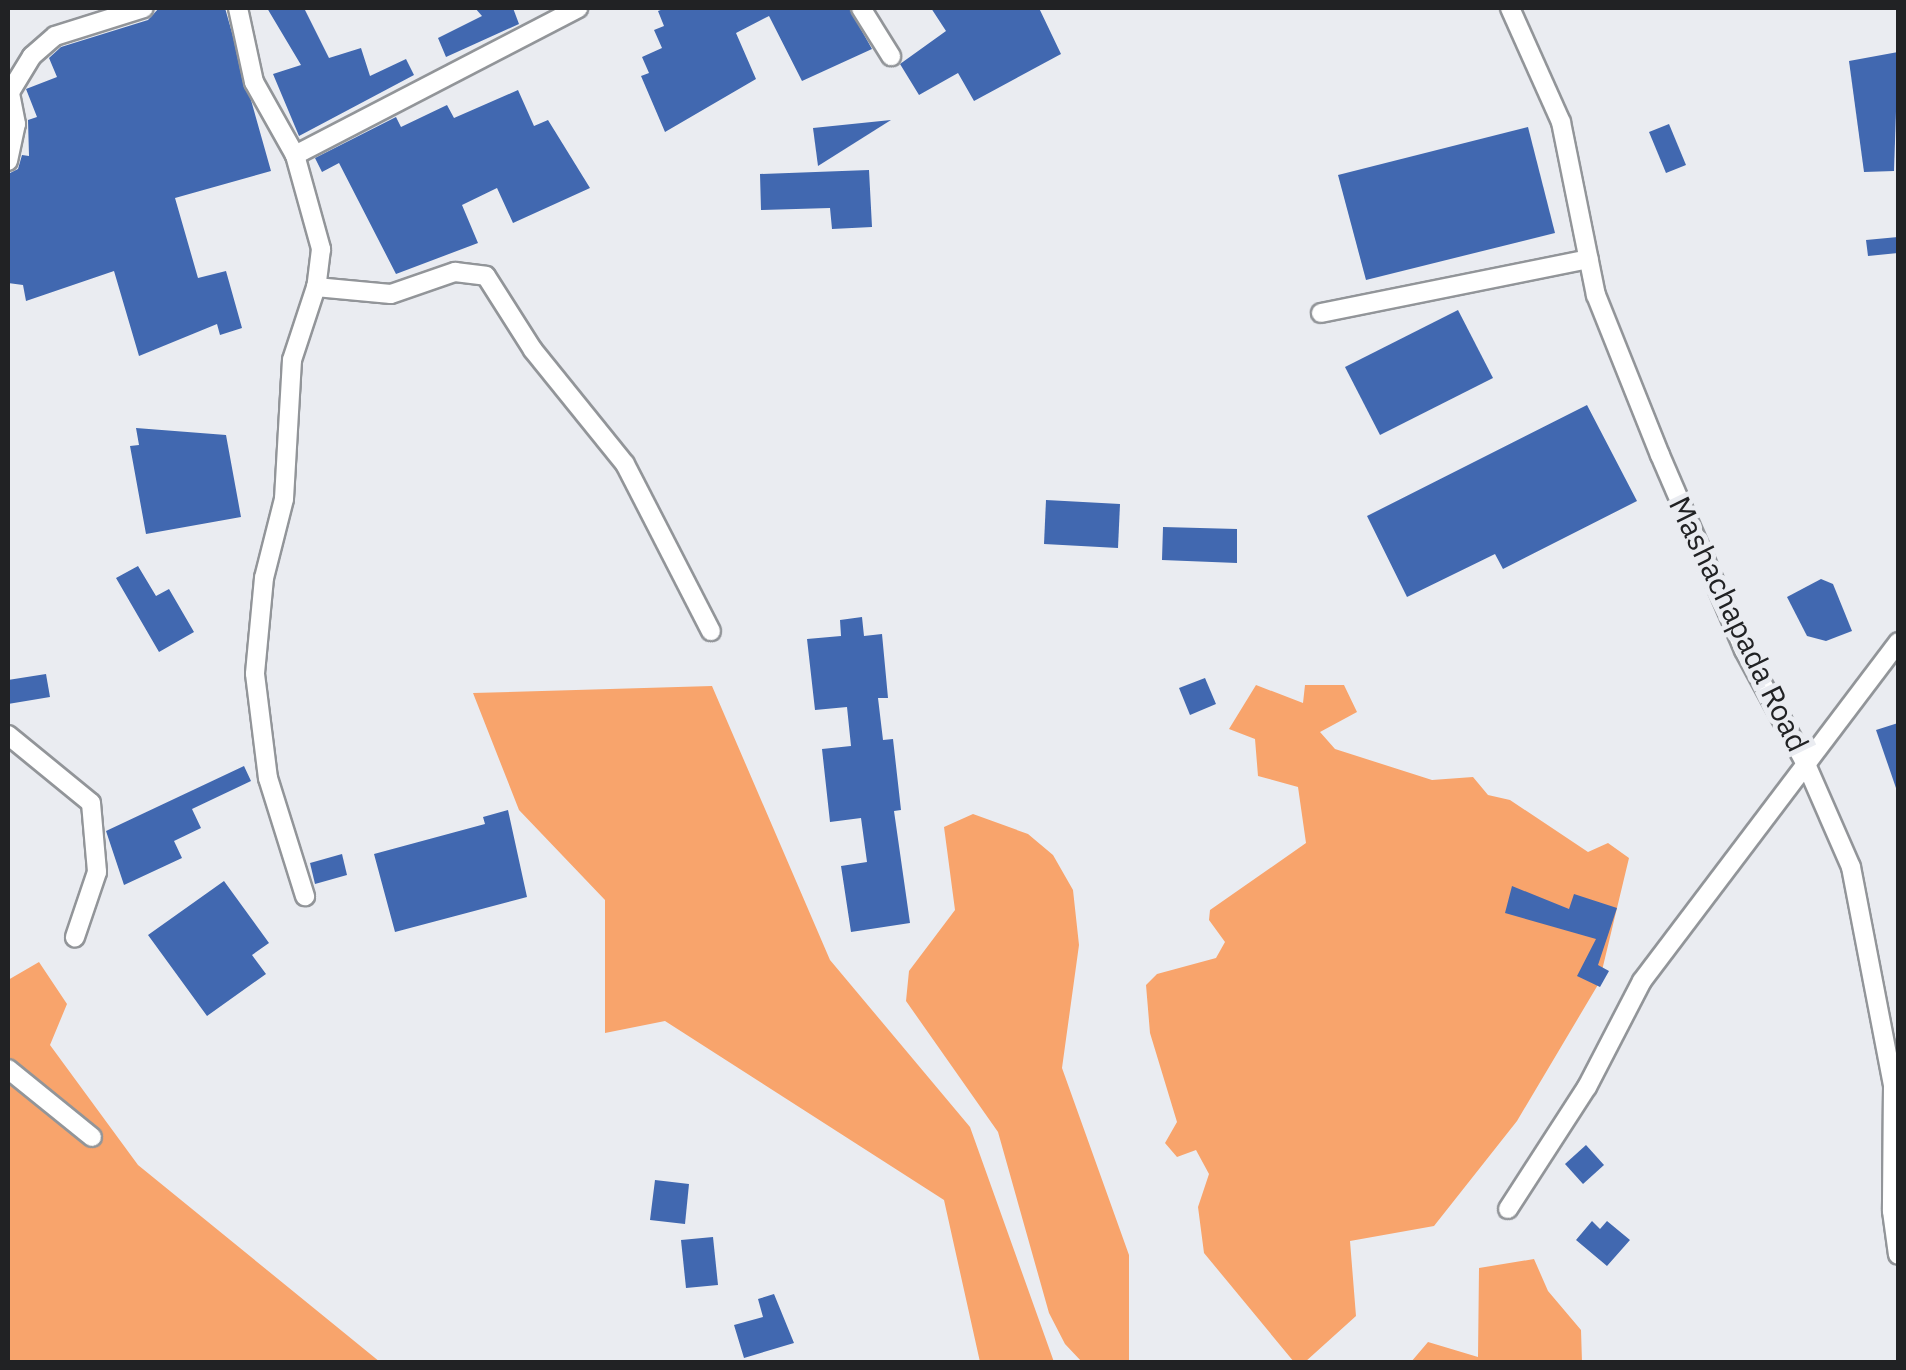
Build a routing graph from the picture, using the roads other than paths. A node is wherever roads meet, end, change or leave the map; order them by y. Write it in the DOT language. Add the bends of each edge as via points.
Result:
graph roads {
  1 [pos="144,8"];
  2 [pos="238,8"];
  3 [pos="578,8"];
  4 [pos="860,8"];
  5 [pos="1510,8"];
  6 [pos="891,56"];
  7 [pos="10,138"];
  8 [pos="295,156"];
  9 [pos="8,162"];
  10 [pos="1589,259"];
  11 [pos="316,287"];
  12 [pos="1320,314"];
  13 [pos="711,631"];
  14 [pos="1898,642"];
  15 [pos="8,735"];
  16 [pos="1806,764"];
  17 [pos="304,896"];
  18 [pos="75,937"];
  19 [pos="8,1070"];
  20 [pos="92,1138"];
  21 [pos="1508,1209"];
  22 [pos="1898,1255"];
  1 -- 7 [label="street" via="55,36 32,56 10,92"];
  2 -- 8 [label="street" via="254,82"];
  3 -- 8 [label="street"];
  4 -- 6 [label="street"];
  5 -- 10 [label="street, Mashachapada Road" via="1561,122"];
  7 -- 9 [label="street"];
  8 -- 11 [label="street" via="319,228"];
  10 -- 12 [label="street"];
  10 -- 16 [label="street, Mashachapada Road" via="1596,295 1685,518 1744,650"];
  11 -- 13 [label="street" via="391,294 456,272 486,276 533,350 625,464"];
  11 -- 17 [label="street" via="292,360 284,499 264,578 255,674 268,778"];
  14 -- 16 [label="street"];
  15 -- 18 [label="street" via="91,802 96,872"];
  16 -- 21 [label="street" via="1642,981 1587,1087"];
  16 -- 22 [label="street, Mashachapada Road" via="1852,867 1865,918 1893,1086"];
  19 -- 20 [label="street"];
}
